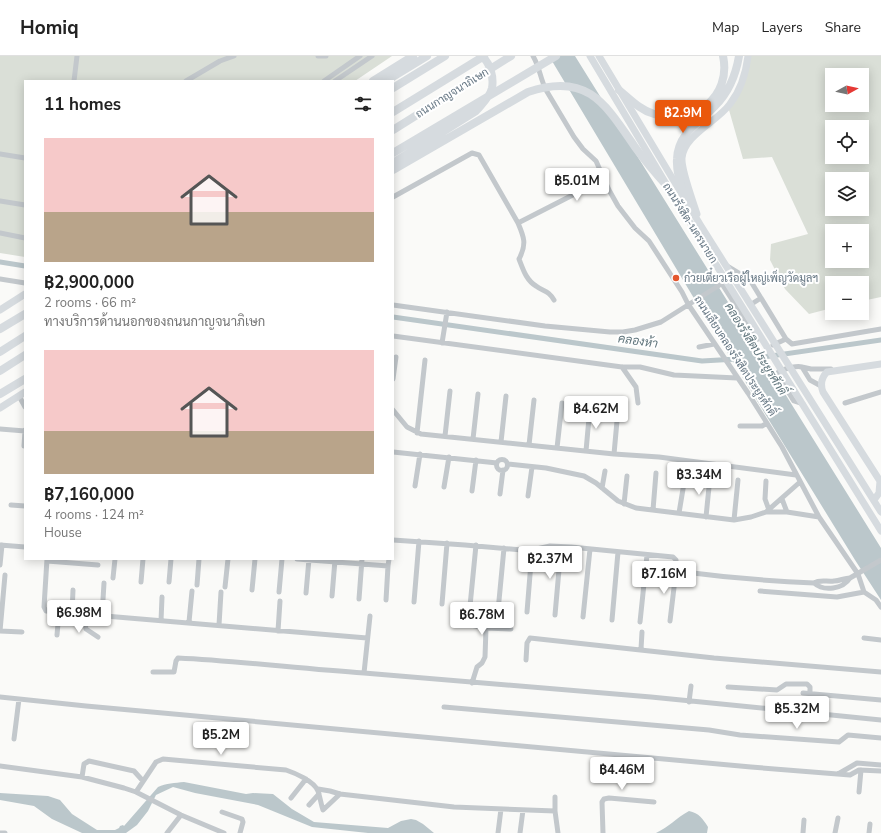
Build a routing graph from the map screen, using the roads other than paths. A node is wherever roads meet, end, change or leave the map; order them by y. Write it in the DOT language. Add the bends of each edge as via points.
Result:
graph roads {
  1 [pos="77,56"];
  2 [pos="234,56"];
  3 [pos="318,56"];
  4 [pos="326,56"];
  5 [pos="372,56"];
  6 [pos="413,56"];
  7 [pos="427,56"];
  8 [pos="445,56"];
  9 [pos="483,56"];
  10 [pos="511,56"];
  11 [pos="533,56"];
  12 [pos="556,56"];
  13 [pos="590,56"];
  14 [pos="600,56"];
  15 [pos="723,56"];
  16 [pos="739,56"];
  17 [pos="748,56"];
  18 [pos="363,57"];
  19 [pos="74,80"];
  20 [pos="188,80"];
  21 [pos="326,80"];
  22 [pos="336,80"];
  23 [pos="375,80"];
  24 [pos="388,80"];
  25 [pos="394,87"];
  26 [pos="619,90"];
  27 [pos="394,111"];
  28 [pos="394,129"];
  29 [pos="394,151"];
  30 [pos="0,154"];
  31 [pos="24,158"];
  32 [pos="394,162"];
  33 [pos="394,169"];
  34 [pos="604,179"];
  35 [pos="668,187"];
  36 [pos="394,196"];
  37 [pos="0,201"];
  38 [pos="686,202"];
  39 [pos="24,205"];
  40 [pos="518,223"];
  41 [pos="701,226"];
  42 [pos="0,234"];
  43 [pos="24,238"];
  44 [pos="725,265"];
  45 [pos="0,279"];
  46 [pos="24,283"];
  47 [pos="723,283"];
  48 [pos="24,295"];
  49 [pos="761,298"];
  50 [pos="554,300"];
  51 [pos="690,303"];
  52 [pos="750,305"];
  53 [pos="394,306"];
  54 [pos="0,310"];
  55 [pos="446,314"];
  56 [pos="24,315"];
  57 [pos="0,329"];
  58 [pos="881,329"];
  59 [pos="394,336"];
  60 [pos="24,337"];
  61 [pos="786,339"];
  62 [pos="442,342"];
  63 [pos="714,344"];
  64 [pos="699,347"];
  65 [pos="0,352"];
  66 [pos="24,356"];
  67 [pos="396,357"];
  68 [pos="425,360"];
  69 [pos="881,364"];
  70 [pos="622,367"];
  71 [pos="802,367"];
  72 [pos="0,370"];
  73 [pos="839,370"];
  74 [pos="394,372"];
  75 [pos="737,378"];
  76 [pos="24,380"];
  77 [pos="822,386"];
  78 [pos="450,391"];
  79 [pos="881,392"];
  80 [pos="0,394"];
  81 [pos="22,394"];
  82 [pos="478,394"];
  83 [pos="506,396"];
  84 [pos="534,400"];
  85 [pos="562,403"];
  86 [pos="638,403"];
  87 [pos="845,403"];
  88 [pos="804,404"];
  89 [pos="590,407"];
  90 [pos="0,408"];
  91 [pos="618,410"];
  92 [pos="394,411"];
  93 [pos="767,423"];
  94 [pos="740,426"];
  95 [pos="0,429"];
  96 [pos="24,430"];
  97 [pos="416,433"];
  98 [pos="445,436"];
  99 [pos="473,439"];
  100 [pos="501,442"];
  101 [pos="529,445"];
  102 [pos="557,448"];
  103 [pos="586,451"];
  104 [pos="394,452"];
  105 [pos="420,454"];
  106 [pos="614,454"];
  107 [pos="449,457"];
  108 [pos="476,460"];
  109 [pos="497,463"];
  110 [pos="508,464"];
  111 [pos="532,467"];
  112 [pos="503,470"];
  113 [pos="605,471"];
  114 [pos="656,473"];
  115 [pos="796,475"];
  116 [pos="627,476"];
  117 [pos="685,477"];
  118 [pos="710,477"];
  119 [pos="738,480"];
  120 [pos="766,481"];
  121 [pos="800,482"];
  122 [pos="415,486"];
  123 [pos="444,487"];
  124 [pos="602,488"];
  125 [pos="472,492"];
  126 [pos="500,494"];
  127 [pos="528,496"];
  128 [pos="782,499"];
  129 [pos="874,500"];
  130 [pos="624,504"];
  131 [pos="11,505"];
  132 [pos="24,506"];
  133 [pos="880,509"];
  134 [pos="653,510"];
  135 [pos="768,511"];
  136 [pos="787,512"];
  137 [pos="679,513"];
  138 [pos="706,517"];
  139 [pos="819,518"];
  140 [pos="734,520"];
  141 [pos="881,531"];
  142 [pos="394,540"];
  143 [pos="420,541"];
  144 [pos="447,543"];
  145 [pos="1,545"];
  146 [pos="476,545"];
  147 [pos="561,546"];
  148 [pos="24,547"];
  149 [pos="504,548"];
  150 [pos="590,549"];
  151 [pos="532,550"];
  152 [pos="618,552"];
  153 [pos="647,555"];
  154 [pos="47,560"];
  155 [pos="115,560"];
  156 [pos="143,560"];
  157 [pos="171,560"];
  158 [pos="199,560"];
  159 [pos="228,560"];
  160 [pos="255,560"];
  161 [pos="282,560"];
  162 [pos="309,560"];
  163 [pos="322,560"];
  164 [pos="388,560"];
  165 [pos="881,560"];
  166 [pos="335,561"];
  167 [pos="362,562"];
  168 [pos="0,565"];
  169 [pos="98,565"];
  170 [pos="388,566"];
  171 [pos="676,571"];
  172 [pos="859,574"];
  173 [pos="5,575"];
  174 [pos="113,578"];
  175 [pos="141,582"];
  176 [pos="169,582"];
  177 [pos="104,583"];
  178 [pos="197,585"];
  179 [pos="225,587"];
  180 [pos="72,590"];
  181 [pos="252,590"];
  182 [pos="192,591"];
  183 [pos="760,591"];
  184 [pos="221,592"];
  185 [pos="279,592"];
  186 [pos="864,592"];
  187 [pos="306,593"];
  188 [pos="332,596"];
  189 [pos="162,597"];
  190 [pos="359,599"];
  191 [pos="386,600"];
  192 [pos="280,601"];
  193 [pos="414,602"];
  194 [pos="442,604"];
  195 [pos="470,606"];
  196 [pos="881,607"];
  197 [pos="498,611"];
  198 [pos="59,612"];
  199 [pos="527,612"];
  200 [pos="72,613"];
  201 [pos="84,614"];
  202 [pos="555,615"];
  203 [pos="102,616"];
  204 [pos="370,616"];
  205 [pos="583,617"];
  206 [pos="612,620"];
  207 [pos="162,621"];
  208 [pos="670,621"];
  209 [pos="189,622"];
  210 [pos="455,622"];
  211 [pos="640,622"];
  212 [pos="219,625"];
  213 [pos="486,628"];
  214 [pos="512,629"];
  215 [pos="278,631"];
  216 [pos="22,632"];
  217 [pos="642,632"];
  218 [pos="57,635"];
  219 [pos="98,637"];
  220 [pos="367,638"];
  221 [pos="864,638"];
  222 [pos="881,640"];
  223 [pos="641,649"];
  224 [pos="526,660"];
  225 [pos="153,672"];
  226 [pos="881,672"];
  227 [pos="364,673"];
  228 [pos="472,683"];
  229 [pos="691,686"];
  230 [pos="728,687"];
  231 [pos="803,693"];
  232 [pos="810,693"];
  233 [pos="0,697"];
  234 [pos="18,699"];
  235 [pos="881,700"];
  236 [pos="690,702"];
  237 [pos="444,707"];
  238 [pos="881,720"];
  239 [pos="881,738"];
  240 [pos="14,739"];
  241 [pos="881,765"];
  242 [pos="0,766"];
  243 [pos="861,770"];
  244 [pos="881,771"];
  245 [pos="838,774"];
  246 [pos="82,777"];
  247 [pos="306,779"];
  248 [pos="143,781"];
  249 [pos="136,792"];
  250 [pos="318,792"];
  251 [pos="859,792"];
  252 [pos="340,794"];
  253 [pos="555,797"];
  254 [pos="291,798"];
  255 [pos="654,802"];
  256 [pos="310,805"];
  257 [pos="502,809"];
  258 [pos="522,810"];
  259 [pos="555,811"];
  260 [pos="222,812"];
  261 [pos="181,815"];
  262 [pos="838,818"];
  263 [pos="804,820"];
  264 [pos="870,824"];
  265 [pos="0,832"];
  266 [pos="5,833"];
  267 [pos="167,833"];
  268 [pos="224,833"];
  269 [pos="240,833"];
  270 [pos="498,833"];
  271 [pos="520,833"];
  272 [pos="558,833"];
  273 [pos="603,833"];
  274 [pos="803,833"];
  275 [pos="835,833"];
  276 [pos="869,833"];
  1 -- 19 [label="street"];
  2 -- 20 [label="street" via="220,61"];
  3 -- 4 [label="street"];
  5 -- 18 [label="street"];
  6 -- 23 [label="highway"];
  7 -- 24 [label="highway"];
  8 -- 25 [label="highway"];
  9 -- 27 [label="highway, ถนนกาญจนาภิเษก"];
  9 -- 32 [label="highway" via="488,61 492,74 492,88 486,100 476,111"];
  10 -- 28 [label="highway, ถนนกาญจนาภิเษก"];
  11 -- 34 [label="street, ถนนเลียบคลองรังสิตประยูรศักดิ์" via="540,68 546,90 583,150 596,161"];
  12 -- 29 [label="highway"];
  13 -- 35 [label="main road, ถนนรังสิต-นครนายก"];
  14 -- 26 [label="main road, ถนนรังสิต-นครนายก"];
  15 -- 26 [label="highway" via="722,83 715,97 704,107 690,114 678,117 654,115"];
  16 -- 38 [label="highway" via="726,92 716,106 687,132 680,145 677,168"];
  17 -- 41 [label="main road" via="744,75 730,105 685,147 682,158"];
  18 -- 21 [label="street"];
  18 -- 22 [label="street"];
  26 -- 38 [label="main road, ถนนรังสิต-นครนายก"];
  30 -- 31 [label="street"];
  33 -- 35 [label="highway" via="528,92 543,87 568,86 580,89 604,103 636,149"];
  34 -- 40 [label="street"];
  34 -- 51 [label="street, ถนนเลียบคลองรังสิตประยูรศักดิ์" via="618,206 649,241"];
  35 -- 47 [label="main road, ถนนรังสิต-นครนายก"];
  36 -- 40 [label="street" via="476,153 479,154"];
  37 -- 39 [label="street"];
  38 -- 41 [label="main road, ถนนรังสิต-นครนายก"];
  40 -- 50 [label="street" via="524,241 519,259 525,274 534,285 548,292"];
  41 -- 44 [label="main road, ถนนรังสิต-นครนายก"];
  42 -- 43 [label="street"];
  44 -- 49 [label="street" via="750,280"];
  44 -- 52 [label="main road, ถนนรังสิต-นครนายก"];
  45 -- 46 [label="street"];
  47 -- 51 [label="street"];
  47 -- 61 [label="street" via="747,326 765,348"];
  47 -- 88 [label="main road, ถนนรังสิต-นครนายก"];
  48 -- 54 [label="main road"];
  49 -- 52 [label="street"];
  49 -- 61 [label="street"];
  51 -- 55 [label="street" via="661,322 624,332 559,328"];
  51 -- 63 [label="street, ถนนเลียบคลองรังสิตประยูรศักดิ์"];
  52 -- 129 [label="main road, ถนนรังสิต-นครนายก"];
  53 -- 55 [label="street"];
  55 -- 62 [label="street"];
  56 -- 57 [label="highway"];
  58 -- 61 [label="street" via="796,344"];
  59 -- 62 [label="street"];
  60 -- 65 [label="highway"];
  62 -- 70 [label="street"];
  63 -- 64 [label="street"];
  63 -- 75 [label="street, ถนนเลียบคลองรังสิตประยูรศักดิ์"];
  66 -- 72 [label="highway"];
  67 -- 74 [label="street"];
  68 -- 97 [label="street"];
  69 -- 73 [label="main road"];
  70 -- 75 [label="street" via="640,367 674,375"];
  70 -- 86 [label="street" via="633,380"];
  71 -- 73 [label="street"];
  71 -- 77 [label="street" via="810,380"];
  71 -- 88 [label="street" via="797,366 778,373 794,401"];
  73 -- 77 [label="main road" via="827,372 822,378"];
  75 -- 93 [label="street, ถนนเลียบคลองรังสิตประยูรศักดิ์"];
  76 -- 80 [label="highway"];
  77 -- 129 [label="main road" via="823,392 880,481 879,493"];
  78 -- 98 [label="street"];
  79 -- 87 [label="street"];
  81 -- 90 [label="main road"];
  82 -- 99 [label="street"];
  83 -- 100 [label="street"];
  84 -- 101 [label="street"];
  85 -- 102 [label="street"];
  88 -- 141 [label="main road, ถนนรังสิต-นครนายก"];
  89 -- 103 [label="street"];
  91 -- 106 [label="street"];
  92 -- 97 [label="street"];
  93 -- 94 [label="street" via="762,426"];
  93 -- 115 [label="street, ถนนเลียบคลองรังสิตประยูรศักดิ์"];
  95 -- 96 [label="street"];
  97 -- 98 [label="street"];
  98 -- 99 [label="street"];
  99 -- 100 [label="street"];
  100 -- 101 [label="street"];
  101 -- 102 [label="street"];
  102 -- 103 [label="street"];
  103 -- 106 [label="street"];
  104 -- 105 [label="street"];
  105 -- 107 [label="street"];
  105 -- 122 [label="street"];
  106 -- 115 [label="street" via="660,457"];
  107 -- 108 [label="street"];
  107 -- 123 [label="street"];
  108 -- 109 [label="street"];
  108 -- 125 [label="street"];
  109 -- 110 [label="street" via="504,459"];
  109 -- 112 [label="street" via="498,468"];
  110 -- 111 [label="street"];
  110 -- 112 [label="street"];
  111 -- 124 [label="street" via="576,474 591,479"];
  111 -- 127 [label="street"];
  112 -- 126 [label="street"];
  113 -- 124 [label="street"];
  114 -- 134 [label="street"];
  115 -- 121 [label="street, ถนนเลียบคลองรังสิตประยูรศักดิ์"];
  116 -- 130 [label="street"];
  117 -- 137 [label="street"];
  118 -- 138 [label="street"];
  119 -- 140 [label="street"];
  120 -- 135 [label="street"];
  121 -- 128 [label="street"];
  121 -- 139 [label="street, ถนนเลียบคลองรังสิตประยูรศักดิ์"];
  124 -- 130 [label="street"];
  128 -- 135 [label="street"];
  128 -- 136 [label="street"];
  129 -- 133 [label="main road, ถนนรังสิต-นครนายก"];
  130 -- 134 [label="street"];
  131 -- 132 [label="street"];
  134 -- 137 [label="street"];
  135 -- 136 [label="street"];
  135 -- 140 [label="street"];
  136 -- 139 [label="street"];
  137 -- 138 [label="street"];
  138 -- 140 [label="street"];
  139 -- 172 [label="street, ถนนเลียบคลองรังสิตประยูรศักดิ์"];
  142 -- 143 [label="street"];
  143 -- 144 [label="street"];
  143 -- 193 [label="street"];
  144 -- 146 [label="street"];
  144 -- 194 [label="street"];
  145 -- 148 [label="street"];
  145 -- 168 [label="street"];
  146 -- 149 [label="street"];
  146 -- 195 [label="street"];
  147 -- 150 [label="street"];
  147 -- 151 [label="street"];
  147 -- 202 [label="street"];
  149 -- 151 [label="street"];
  149 -- 197 [label="street"];
  150 -- 152 [label="street"];
  150 -- 205 [label="street"];
  151 -- 199 [label="street"];
  152 -- 153 [label="street"];
  152 -- 206 [label="street"];
  153 -- 171 [label="street" via="673,557 676,560"];
  153 -- 211 [label="street"];
  154 -- 169 [label="street"];
  154 -- 198 [label="street" via="44,609"];
  155 -- 174 [label="street"];
  156 -- 175 [label="street"];
  157 -- 176 [label="street"];
  158 -- 178 [label="street"];
  159 -- 179 [label="street"];
  160 -- 181 [label="street"];
  161 -- 185 [label="street"];
  162 -- 187 [label="street"];
  163 -- 166 [label="street"];
  164 -- 170 [label="street"];
  165 -- 172 [label="street"];
  166 -- 167 [label="street"];
  166 -- 188 [label="street"];
  167 -- 170 [label="street"];
  167 -- 190 [label="street"];
  170 -- 191 [label="street"];
  171 -- 172 [label="street" via="814,583 817,586 836,588"];
  171 -- 208 [label="street"];
  172 -- 186 [label="street, ถนนเลียบคลองรังสิตประยูรศักดิ์"];
  173 -- 216 [label="street" via="0,631"];
  177 -- 203 [label="street"];
  180 -- 200 [label="street"];
  182 -- 209 [label="street"];
  183 -- 186 [label="street" via="837,598"];
  184 -- 212 [label="street"];
  186 -- 196 [label="street"];
  189 -- 207 [label="street"];
  192 -- 215 [label="street"];
  198 -- 200 [label="street"];
  198 -- 218 [label="street"];
  200 -- 201 [label="street"];
  201 -- 203 [label="street"];
  201 -- 219 [label="street" via="86,629"];
  203 -- 207 [label="street"];
  204 -- 220 [label="street"];
  207 -- 209 [label="street"];
  209 -- 212 [label="street"];
  210 -- 213 [label="street"];
  212 -- 215 [label="street"];
  213 -- 214 [label="street"];
  213 -- 228 [label="street" via="485,657 477,667"];
  215 -- 220 [label="street"];
  217 -- 223 [label="street"];
  220 -- 227 [label="street"];
  221 -- 222 [label="street"];
  223 -- 224 [label="street" via="530,638 527,643"];
  223 -- 226 [label="street"];
  225 -- 227 [label="street" via="174,672 178,658"];
  227 -- 228 [label="street"];
  228 -- 236 [label="street"];
  229 -- 236 [label="street"];
  230 -- 232 [label="street" via="777,690 786,684 807,684"];
  231 -- 232 [label="street"];
  232 -- 235 [label="street"];
  233 -- 234 [label="street"];
  234 -- 240 [label="street"];
  234 -- 245 [label="street"];
  236 -- 238 [label="street"];
  237 -- 239 [label="street" via="709,730 740,735 839,742 848,735"];
  241 -- 245 [label="street" via="857,763"];
  242 -- 246 [label="street"];
  243 -- 244 [label="street"];
  243 -- 245 [label="street" via="850,775"];
  243 -- 251 [label="street"];
  246 -- 248 [label="street" via="84,764 89,761 134,771"];
  246 -- 249 [label="street"];
  247 -- 248 [label="street" via="286,770 163,759 156,762"];
  247 -- 250 [label="street"];
  247 -- 254 [label="street"];
  248 -- 249 [label="street"];
  249 -- 261 [label="street"];
  250 -- 252 [label="street" via="330,791"];
  250 -- 252 [label="street" via="323,810"];
  250 -- 256 [label="street"];
  252 -- 257 [label="street" via="414,804"];
  253 -- 259 [label="street"];
  255 -- 273 [label="street" via="604,799"];
  257 -- 258 [label="street"];
  257 -- 270 [label="street"];
  258 -- 259 [label="street"];
  258 -- 271 [label="street"];
  259 -- 272 [label="street"];
  260 -- 269 [label="street" via="242,819"];
  261 -- 267 [label="street"];
  261 -- 268 [label="street"];
  262 -- 275 [label="street"];
  263 -- 274 [label="street"];
  264 -- 276 [label="street"];
  265 -- 266 [label="street"];
}
